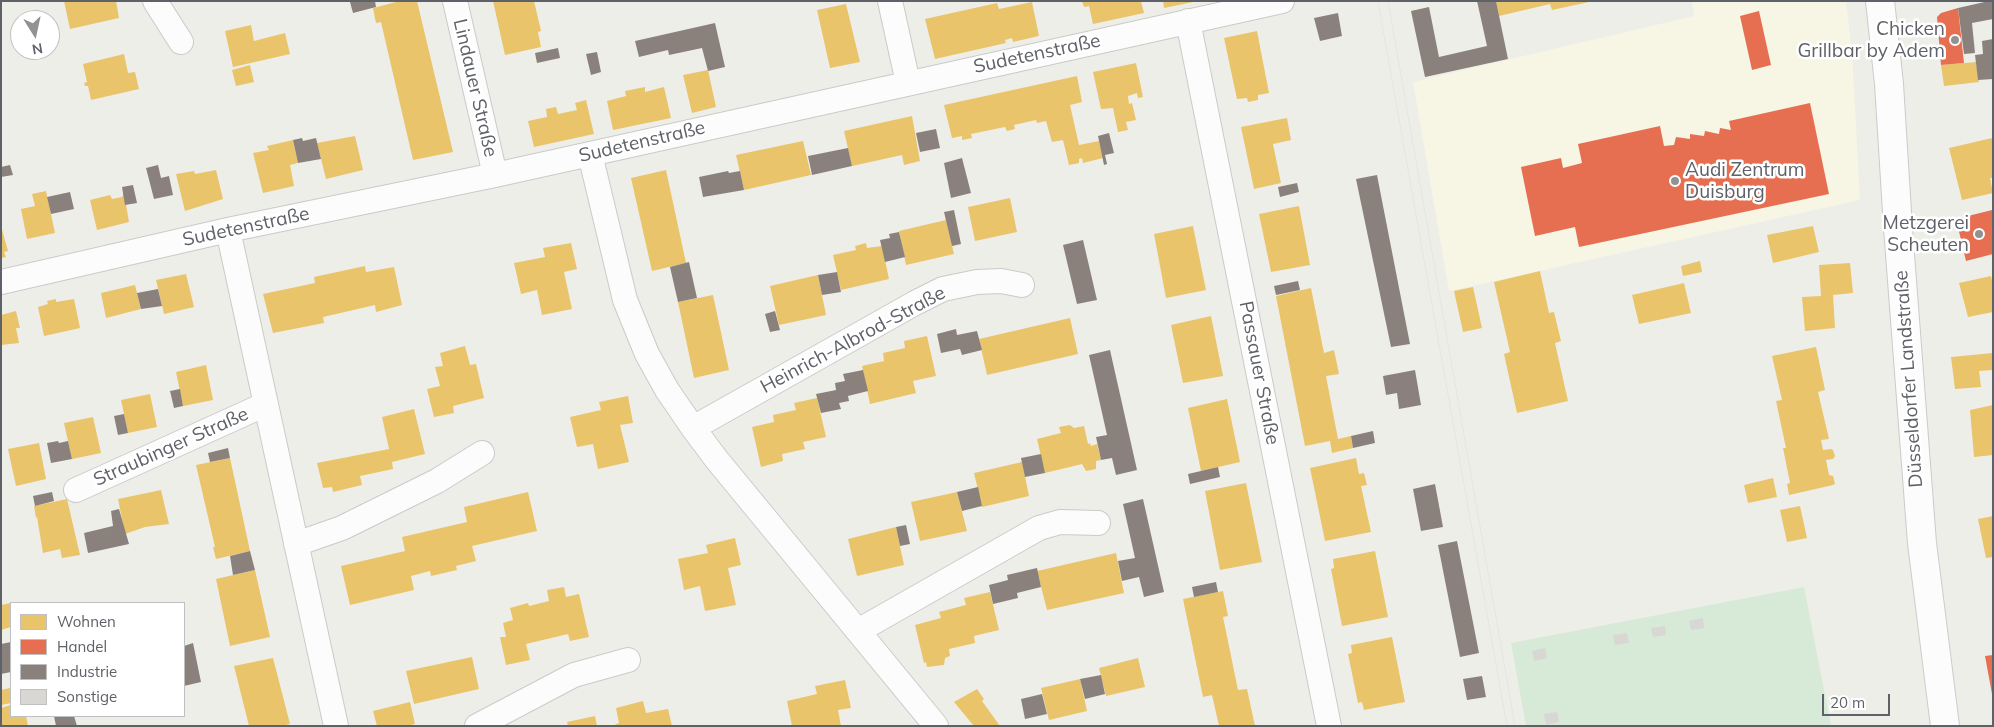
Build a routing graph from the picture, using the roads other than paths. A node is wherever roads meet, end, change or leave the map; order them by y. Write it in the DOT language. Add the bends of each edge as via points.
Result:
graph roads {
  1 [pos="156,1"];
  2 [pos="455,1"];
  3 [pos="890,1"];
  4 [pos="1282,1"];
  5 [pos="1880,1"];
  6 [pos="1188,21"];
  7 [pos="181,42"];
  8 [pos="908,83"];
  9 [pos="590,154"];
  10 [pos="495,175"];
  11 [pos="228,230"];
  12 [pos="1,282"];
  13 [pos="1022,285"];
  14 [pos="266,404"];
  15 [pos="693,428"];
  16 [pos="482,453"];
  17 [pos="76,490"];
  18 [pos="1098,523"];
  19 [pos="296,544"];
  20 [pos="858,631"];
  21 [pos="628,660"];
  22 [pos="336,726"];
  23 [pos="476,726"];
  24 [pos="936,726"];
  25 [pos="1329,726"];
  26 [pos="1945,726"];
  1 -- 7 [label="street"];
  2 -- 10 [label="street, Lindauer Straße"];
  3 -- 8 [label="street"];
  4 -- 6 [label="street, Sudetenstraße"];
  5 -- 26 [label="main road, Düsseldorfer Landstraße" via="1889,84 1922,543"];
  6 -- 8 [label="street, Sudetenstraße"];
  6 -- 25 [label="street, Passauer Straße"];
  8 -- 9 [label="street, Sudetenstraße"];
  9 -- 10 [label="street, Sudetenstraße"];
  9 -- 15 [label="street" via="625,300 647,354"];
  10 -- 11 [label="street, Sudetenstraße"];
  11 -- 12 [label="street, Sudetenstraße"];
  11 -- 14 [label="street, Straubinger Straße"];
  13 -- 15 [label="street, Heinrich-Albrod-Straße" via="1001,281 977,282 943,289"];
  14 -- 17 [label="street, Straubinger Straße"];
  14 -- 19 [label="street, Straubinger Straße"];
  15 -- 20 [label="street"];
  16 -- 19 [label="street" via="436,481 342,528"];
  18 -- 20 [label="street" via="1060,522 1039,528"];
  19 -- 22 [label="street, Straubinger Straße"];
  20 -- 24 [label="street"];
  21 -- 23 [label="street" via="574,675"];
}
